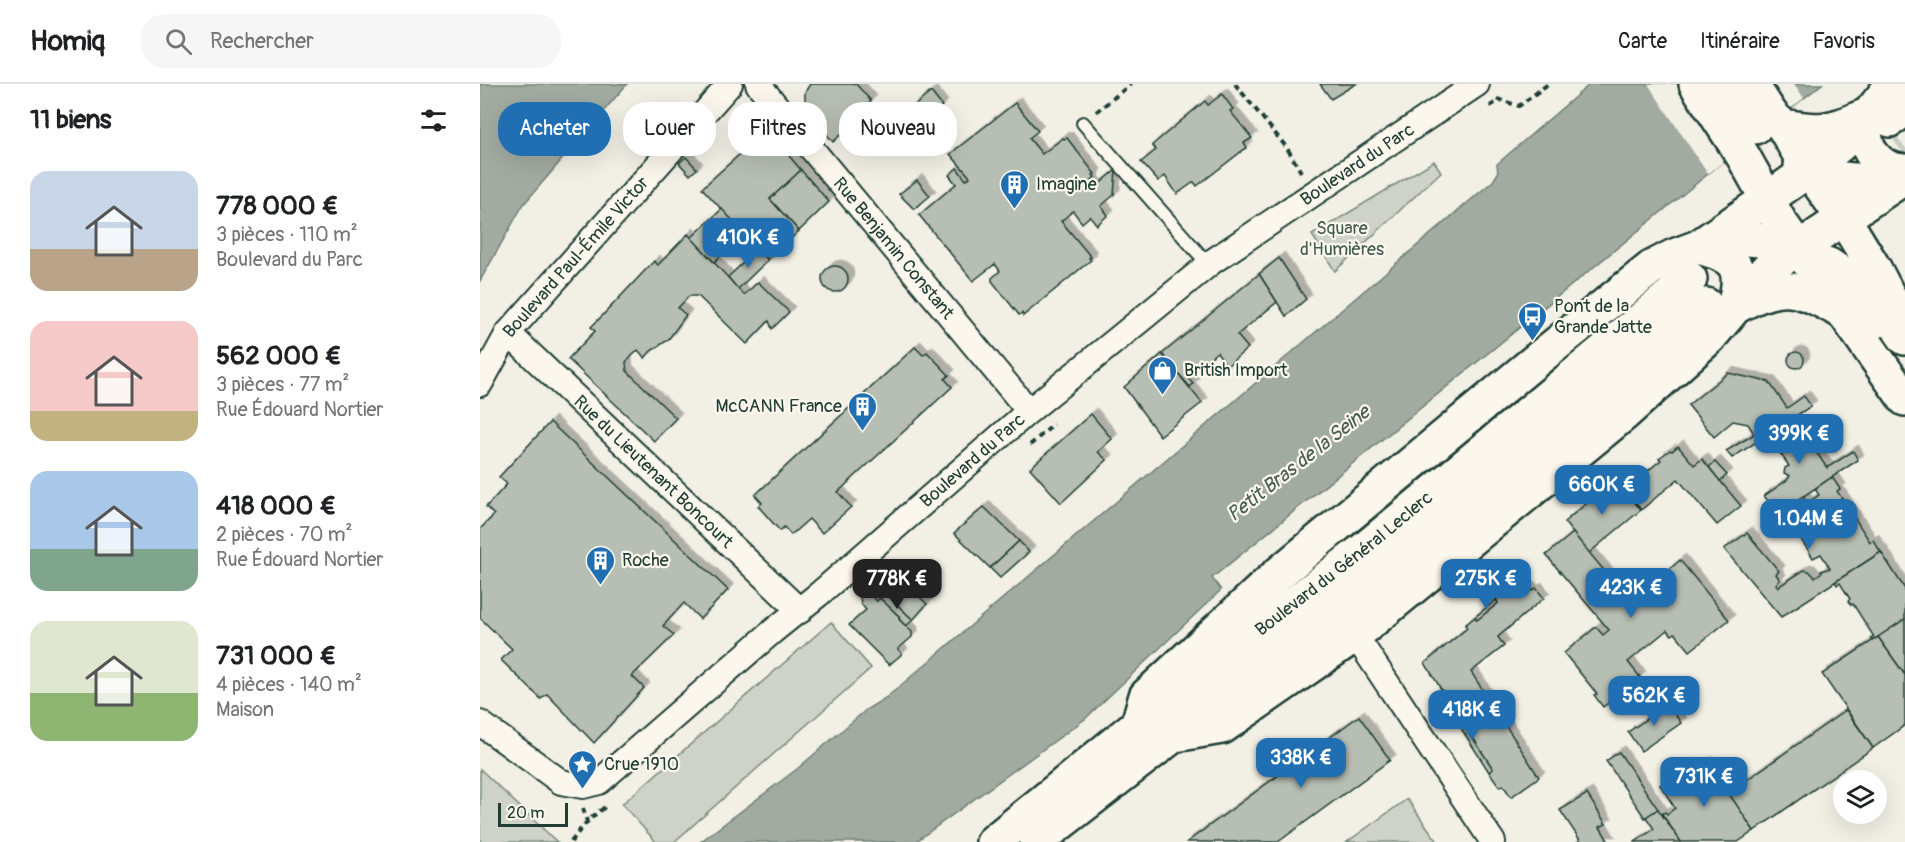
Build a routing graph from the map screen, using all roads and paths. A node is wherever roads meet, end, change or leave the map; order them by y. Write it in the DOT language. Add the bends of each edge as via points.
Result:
graph roads {
  1 [pos="730,84"];
  2 [pos="758,84"];
  3 [pos="1131,84"];
  4 [pos="1235,84"];
  5 [pos="1548,84"];
  6 [pos="1696,84"];
  7 [pos="1725,84"];
  8 [pos="1751,84"];
  9 [pos="1893,84"];
  10 [pos="1473,87"];
  11 [pos="1500,100"];
  12 [pos="1480,112"];
  13 [pos="1888,114"];
  14 [pos="1083,123"];
  15 [pos="1762,139"];
  16 [pos="1301,172"];
  17 [pos="1905,174"];
  18 [pos="1801,219"];
  19 [pos="1698,247"];
  20 [pos="1208,264"];
  21 [pos="1710,297"];
  22 [pos="1842,311"];
  23 [pos="508,333"];
  24 [pos="1903,334"];
  25 [pos="480,384"];
  26 [pos="1905,399"];
  27 [pos="1029,411"];
  28 [pos="1062,417"];
  29 [pos="1026,448"];
  30 [pos="800,611"];
  31 [pos="1355,635"];
  32 [pos="480,723"];
  33 [pos="1138,724"];
  34 [pos="1175,735"];
  35 [pos="604,793"];
  36 [pos="582,802"];
  37 [pos="600,811"];
  38 [pos="587,822"];
  39 [pos="571,842"];
  40 [pos="993,842"];
  41 [pos="1036,842"];
  42 [pos="1493,842"];
  1 -- 23 [label="street, Boulevard Paul-Émile Victor"];
  2 -- 27 [label="street, Rue Benjamin Constant"];
  3 -- 14 [label="path"];
  4 -- 16 [label="path" via="1287,148"];
  5 -- 11 [label="path" via="1519,106"];
  6 -- 15 [label="main road"];
  7 -- 15 [label="main road"];
  8 -- 15 [label="main road" via="1772,116"];
  9 -- 13 [label="main road"];
  10 -- 11 [label="path"];
  10 -- 20 [label="street, Boulevard du Parc"];
  11 -- 12 [label="path"];
  13 -- 15 [label="main road" via="1838,128"];
  13 -- 17 [label="main road" via="1864,129 1868,145 1872,155"];
  13 -- 18 [label="main road" via="1840,145"];
  14 -- 20 [label="lane"];
  15 -- 18 [label="main road"];
  15 -- 18 [label="main road"];
  17 -- 18 [label="main road"];
  17 -- 18 [label="main road" via="1856,181"];
  18 -- 19 [label="main road"];
  18 -- 21 [label="main road"];
  18 -- 22 [label="main road"];
  18 -- 24 [label="main road" via="1887,327"];
  18 -- 24 [label="main road" via="1874,268 1899,314"];
  19 -- 21 [label="main road" via="1716,252 1737,269 1739,284"];
  19 -- 33 [label="main road" via="1651,268 1277,575 1146,696"];
  20 -- 27 [label="street, Boulevard du Parc"];
  21 -- 22 [label="main road" via="1782,290 1800,292"];
  21 -- 31 [label="main road" via="1710,337 1624,414"];
  21 -- 33 [label="main road, Boulevard du Général Leclerc" via="1367,547"];
  21 -- 34 [label="main road, Boulevard du Général Leclerc" via="1339,607"];
  22 -- 26 [label="main road"];
  23 -- 25 [label="street, Boulevard Paul-Émile Victor"];
  23 -- 30 [label="street, Rue du Lieutenant Boncourt"];
  27 -- 30 [label="street, Boulevard du Parc"];
  28 -- 29 [label="path"];
  30 -- 35 [label="street, Boulevard du Parc" via="773,631"];
  31 -- 34 [label="main road" via="1222,727"];
  31 -- 42 [label="street"];
  32 -- 35 [label="street" via="561,782"];
  33 -- 40 [label="main road, Boulevard du Général Leclerc"];
  34 -- 41 [label="main road, Boulevard du Général Leclerc"];
  35 -- 37 [label="path"];
  35 -- 37 [label="path"];
  36 -- 38 [label="path"];
  37 -- 38 [label="path"];
  38 -- 39 [label="path"];
}
